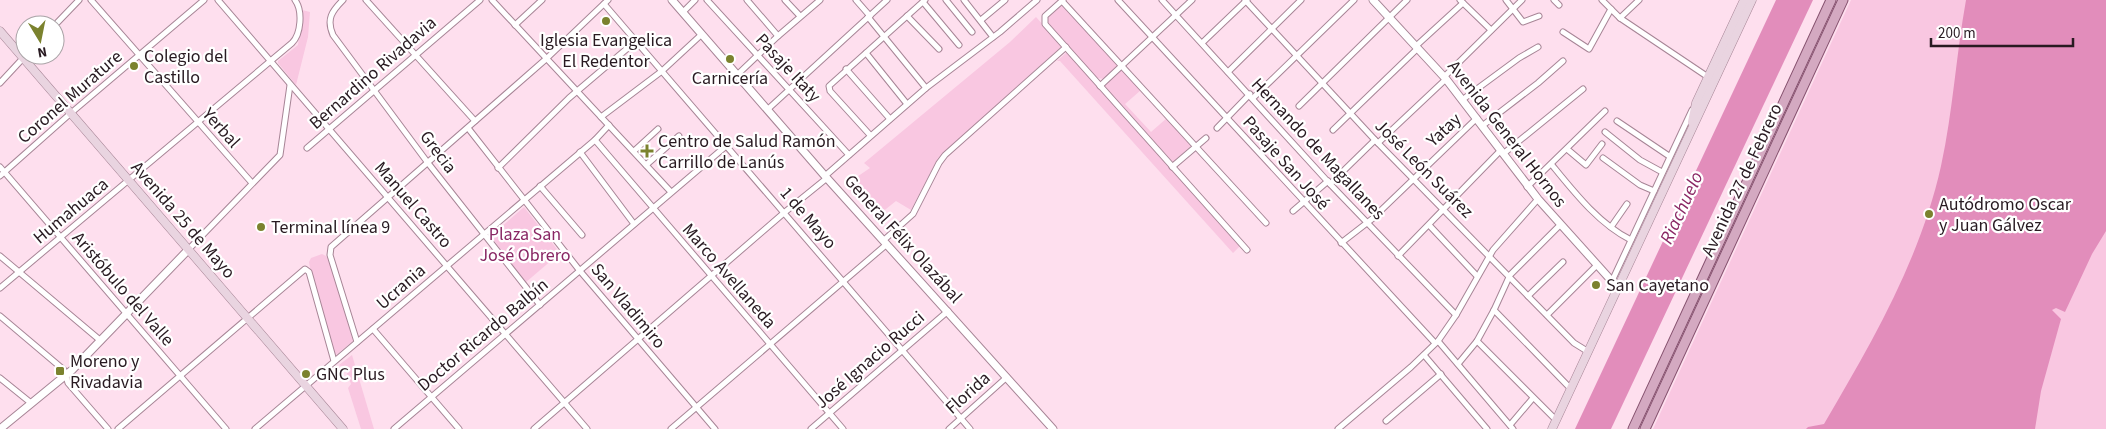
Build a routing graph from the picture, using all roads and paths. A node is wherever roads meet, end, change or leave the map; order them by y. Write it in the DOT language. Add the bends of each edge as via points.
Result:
graph roads {
  1 [pos="79,0"];
  2 [pos="91,0"];
  3 [pos="204,0"];
  4 [pos="218,0"];
  5 [pos="295,0"];
  6 [pos="343,0"];
  7 [pos="366,0"];
  8 [pos="480,0"];
  9 [pos="492,0"];
  10 [pos="542,0"];
  11 [pos="598,0"];
  12 [pos="672,0"];
  13 [pos="695,0"];
  14 [pos="708,0"];
  15 [pos="746,0"];
  16 [pos="785,0"];
  17 [pos="819,0"];
  18 [pos="856,0"];
  19 [pos="887,0"];
  20 [pos="946,0"];
  21 [pos="965,0"];
  22 [pos="1004,0"];
  23 [pos="1036,0"];
  24 [pos="1063,0"];
  25 [pos="1118,0"];
  26 [pos="1162,0"];
  27 [pos="1192,0"];
  28 [pos="1246,0"];
  29 [pos="1301,0"];
  30 [pos="1354,0"];
  31 [pos="1373,0"];
  32 [pos="1407,0"];
  33 [pos="1506,0"];
  34 [pos="1522,0"];
  35 [pos="1554,0"];
  36 [pos="1602,0"];
  37 [pos="1639,0"];
  38 [pos="1744,0"];
  39 [pos="1752,0"];
  40 [pos="1831,0"];
  41 [pos="1843,0"];
  42 [pos="924,1"];
  43 [pos="1461,2"];
  44 [pos="605,3"];
  45 [pos="1559,5"];
  46 [pos="1513,8"];
  47 [pos="1611,9"];
  48 [pos="683,12"];
  49 [pos="65,15"];
  50 [pos="800,16"];
  51 [pos="869,16"];
  52 [pos="907,16"];
  53 [pos="1177,16"];
  54 [pos="1539,16"];
  55 [pos="1389,17"];
  56 [pos="1620,18"];
  57 [pos="980,20"];
  58 [pos="515,25"];
  59 [pos="1271,29"];
  60 [pos="1492,30"];
  61 [pos="0,31"];
  62 [pos="972,32"];
  63 [pos="1563,32"];
  64 [pos="702,34"];
  65 [pos="778,36"];
  66 [pos="884,36"];
  67 [pos="993,37"];
  68 [pos="1154,37"];
  69 [pos="636,41"];
  70 [pos="1202,43"];
  71 [pos="959,46"];
  72 [pos="15,47"];
  73 [pos="1066,47"];
  74 [pos="1417,47"];
  75 [pos="1538,47"];
  76 [pos="939,49"];
  77 [pos="866,53"];
  78 [pos="416,54"];
  79 [pos="139,55"];
  80 [pos="757,56"];
  81 [pos="1296,56"];
  82 [pos="546,59"];
  83 [pos="271,61"];
  84 [pos="1564,61"];
  85 [pos="17,65"];
  86 [pos="32,65"];
  87 [pos="1122,66"];
  88 [pos="846,69"];
  89 [pos="662,70"];
  90 [pos="1228,72"];
  91 [pos="737,76"];
  92 [pos="1708,77"];
  93 [pos="1445,78"];
  94 [pos="0,83"];
  95 [pos="1322,83"];
  96 [pos="290,85"];
  97 [pos="1100,86"];
  98 [pos="926,88"];
  99 [pos="789,89"];
  100 [pos="1583,89"];
  101 [pos="374,90"];
  102 [pos="576,92"];
  103 [pos="1251,96"];
  104 [pos="1462,100"];
  105 [pos="907,104"];
  106 [pos="1299,106"];
  107 [pos="1694,106"];
  108 [pos="767,110"];
  109 [pos="1605,111"];
  110 [pos="71,113"];
  111 [pos="1350,113"];
  112 [pos="600,116"];
  113 [pos="1227,118"];
  114 [pos="1476,118"];
  115 [pos="890,119"];
  116 [pos="475,121"];
  117 [pos="1617,121"];
  118 [pos="198,123"];
  119 [pos="609,125"];
  120 [pos="1482,126"];
  121 [pos="468,128"];
  122 [pos="1217,128"];
  123 [pos="329,129"];
  124 [pos="658,129"];
  125 [pos="1333,130"];
  126 [pos="1605,132"];
  127 [pos="1690,132"];
  128 [pos="870,135"];
  129 [pos="679,136"];
  130 [pos="1206,138"];
  131 [pos="595,140"];
  132 [pos="1377,142"];
  133 [pos="1602,144"];
  134 [pos="726,146"];
  135 [pos="1196,147"];
  136 [pos="307,148"];
  137 [pos="1567,149"];
  138 [pos="634,151"];
  139 [pos="580,152"];
  140 [pos="1502,152"];
  141 [pos="848,155"];
  142 [pos="1670,156"];
  143 [pos="1603,158"];
  144 [pos="428,163"];
  145 [pos="646,165"];
  146 [pos="1552,165"];
  147 [pos="1172,167"];
  148 [pos="498,168"];
  149 [pos="1,172"];
  150 [pos="1662,172"];
  151 [pos="826,177"];
  152 [pos="1413,178"];
  153 [pos="128,180"];
  154 [pos="1329,182"];
  155 [pos="252,183"];
  156 [pos="540,186"];
  157 [pos="1527,187"];
  158 [pos="1654,191"];
  159 [pos="670,192"];
  160 [pos="388,198"];
  161 [pos="523,200"];
  162 [pos="1538,200"];
  163 [pos="1303,202"];
  164 [pos="1626,204"];
  165 [pos="652,208"];
  166 [pos="1445,209"];
  167 [pos="1293,211"];
  168 [pos="785,212"];
  169 [pos="1368,222"];
  170 [pos="1266,223"];
  171 [pos="634,224"];
  172 [pos="1429,225"];
  173 [pos="1560,225"];
  174 [pos="1611,227"];
  175 [pos="484,234"];
  176 [pos="582,234"];
  177 [pos="60,238"];
  178 [pos="1631,240"];
  179 [pos="885,242"];
  180 [pos="1341,244"];
  181 [pos="188,250"];
  182 [pos="1247,250"];
  183 [pos="0,256"];
  184 [pos="1398,256"];
  185 [pos="1490,257"];
  186 [pos="1563,262"];
  187 [pos="447,265"];
  188 [pos="1597,265"];
  189 [pos="580,271"];
  190 [pos="20,272"];
  191 [pos="711,275"];
  192 [pos="1477,276"];
  193 [pos="1509,277"];
  194 [pos="844,281"];
  195 [pos="1615,284"];
  196 [pos="0,288"];
  197 [pos="1528,296"];
  198 [pos="540,305"];
  199 [pos="1494,310"];
  200 [pos="948,312"];
  201 [pos="127,314"];
  202 [pos="1456,315"];
  203 [pos="1547,315"];
  204 [pos="0,316"];
  205 [pos="247,319"];
  206 [pos="373,329"];
  207 [pos="505,335"];
  208 [pos="637,339"];
  209 [pos="101,341"];
  210 [pos="1477,341"];
  211 [pos="357,342"];
  212 [pos="1436,342"];
  213 [pos="770,344"];
  214 [pos="902,349"];
  215 [pos="1587,351"];
  216 [pos="1424,355"];
  217 [pos="334,361"];
  218 [pos="1458,364"];
  219 [pos="1441,374"];
  220 [pos="66,376"];
  221 [pos="181,376"];
  222 [pos="1007,377"];
  223 [pos="0,378"];
  224 [pos="306,386"];
  225 [pos="1570,388"];
  226 [pos="432,397"];
  227 [pos="1533,398"];
  228 [pos="565,402"];
  229 [pos="31,403"];
  230 [pos="696,408"];
  231 [pos="830,413"];
  232 [pos="961,418"];
  233 [pos="1556,420"];
  234 [pos="1386,421"];
  235 [pos="1511,427"];
  236 [pos="0,429"];
  237 [pos="108,429"];
  238 [pos="118,429"];
  239 [pos="226,429"];
  240 [pos="255,429"];
  241 [pos="343,429"];
  242 [pos="394,429"];
  243 [pos="459,429"];
  244 [pos="534,429"];
  245 [pos="587,429"];
  246 [pos="671,429"];
  247 [pos="714,429"];
  248 [pos="811,429"];
  249 [pos="844,429"];
  250 [pos="948,429"];
  251 [pos="970,429"];
  252 [pos="1054,429"];
  253 [pos="1338,429"];
  254 [pos="1487,429"];
  255 [pos="1552,429"];
  256 [pos="1633,429"];
  257 [pos="1644,429"];
  1 -- 49 [label="street"];
  2 -- 79 [label="street, Yerbal"];
  3 -- 79 [label="street, Coronel Murature"];
  4 -- 83 [label="street, Manuel Castro"];
  5 -- 83 [label="street, Humahuaca" via="300,10 296,38"];
  6 -- 101 [label="street, Grecia" via="333,9 330,26 333,35"];
  7 -- 78 [label="street"];
  8 -- 78 [label="street, Bernardino Rivadavia"];
  9 -- 58 [label="street"];
  10 -- 58 [label="street"];
  11 -- 44 [label="street, 1 de Mayo"];
  12 -- 48 [label="street, General Félix Olazábal"];
  13 -- 48 [label="street"];
  14 -- 80 [label="street, Pasaje Itaty"];
  15 -- 65 [label="street"];
  16 -- 50 [label="street"];
  17 -- 50 [label="street"];
  18 -- 51 [label="street"];
  19 -- 51 [label="street"];
  20 -- 62 [label="street"];
  21 -- 57 [label="street"];
  22 -- 57 [label="street"];
  23 -- 67 [label="street"];
  24 -- 73 [label="street" via="1045,16 1044,21"];
  24 -- 87 [label="street"];
  25 -- 68 [label="street, Pasaje San José"];
  26 -- 53 [label="street, Hernando de Magallanes"];
  27 -- 53 [label="street"];
  28 -- 59 [label="street, José León Suárez"];
  28 -- 70 [label="street"];
  29 -- 59 [label="street"];
  30 -- 81 [label="street"];
  31 -- 55 [label="street, Avenida General Hornos"];
  32 -- 55 [label="street"];
  33 -- 46 [label="street"];
  34 -- 46 [label="street"];
  35 -- 45 [label="street"];
  36 -- 47 [label="street"];
  37 -- 56 [label="street"];
  38 -- 92 [label="main road"];
  39 -- 127 [label="main road"];
  40 -- 256 [label="main road, Avenida 27 de Febrero"];
  41 -- 257 [label="main road, Avenida 27 de Febrero"];
  42 -- 52 [label="street"];
  42 -- 71 [label="street"];
  43 -- 60 [label="street"];
  43 -- 74 [label="street"];
  44 -- 69 [label="street, 1 de Mayo"];
  44 -- 82 [label="street"];
  46 -- 54 [label="street" via="1523,22"];
  46 -- 60 [label="street"];
  47 -- 56 [label="street"];
  47 -- 63 [label="street" via="1589,49"];
  48 -- 64 [label="street, General Félix Olazábal"];
  50 -- 65 [label="street"];
  51 -- 66 [label="street"];
  51 -- 99 [label="street"];
  52 -- 66 [label="street"];
  52 -- 76 [label="street"];
  53 -- 68 [label="street"];
  53 -- 70 [label="street, Hernando de Magallanes"];
  55 -- 74 [label="street, Avenida General Hornos"];
  55 -- 95 [label="street"];
  56 -- 92 [label="street"];
  57 -- 67 [label="street"];
  58 -- 82 [label="street"];
  59 -- 81 [label="street, José León Suárez"];
  59 -- 90 [label="street"];
  60 -- 93 [label="street"];
  61 -- 72 [label="main road, Avenida 25 de Mayo"];
  64 -- 89 [label="street"];
  64 -- 91 [label="street, General Félix Olazábal"];
  65 -- 80 [label="street"];
  66 -- 77 [label="street"];
  66 -- 98 [label="street"];
  67 -- 98 [label="street"];
  68 -- 87 [label="street"];
  68 -- 113 [label="street, Pasaje San José"];
  69 -- 89 [label="street, 1 de Mayo"];
  69 -- 102 [label="street"];
  70 -- 90 [label="street, Hernando de Magallanes"];
  73 -- 97 [label="street"];
  73 -- 179 [label="street" via="945,155 913,214"];
  74 -- 93 [label="street, Avenida General Hornos"];
  74 -- 111 [label="street"];
  75 -- 104 [label="street"];
  77 -- 88 [label="street"];
  77 -- 105 [label="street"];
  78 -- 101 [label="street, Bernardino Rivadavia"];
  78 -- 116 [label="street"];
  79 -- 110 [label="street, Coronel Murature"];
  79 -- 118 [label="street, Yerbal"];
  80 -- 91 [label="street"];
  80 -- 99 [label="street, Pasaje Itaty"];
  81 -- 95 [label="street, José León Suárez"];
  81 -- 103 [label="street"];
  82 -- 102 [label="street"];
  82 -- 116 [label="street"];
  83 -- 96 [label="street, Manuel Castro"];
  83 -- 118 [label="street, Humahuaca"];
  84 -- 120 [label="street"];
  85 -- 94 [label="street"];
  86 -- 110 [label="main road, Avenida 25 de Mayo"];
  87 -- 97 [label="street"];
  87 -- 135 [label="street"];
  88 -- 115 [label="street"];
  88 -- 128 [label="street" via="828,88"];
  89 -- 112 [label="street"];
  89 -- 134 [label="street, 1 de Mayo"];
  90 -- 103 [label="street, Hernando de Magallanes"];
  91 -- 108 [label="street, General Félix Olazábal"];
  92 -- 107 [label="main road"];
  93 -- 104 [label="street, Avenida General Hornos"];
  93 -- 132 [label="street"];
  95 -- 106 [label="street"];
  95 -- 111 [label="street, José León Suárez"];
  96 -- 123 [label="street, Manuel Castro"];
  96 -- 155 [label="street" via="281,152"];
  97 -- 147 [label="street"];
  98 -- 105 [label="street"];
  99 -- 108 [label="street"];
  99 -- 141 [label="street, Pasaje Itaty"];
  100 -- 140 [label="street"];
  101 -- 123 [label="street, Bernardino Rivadavia"];
  101 -- 144 [label="street, Grecia"];
  102 -- 112 [label="street"];
  102 -- 148 [label="street"];
  103 -- 113 [label="street"];
  103 -- 154 [label="street, Hernando de Magallanes"];
  104 -- 114 [label="street, Avenida General Hornos"];
  105 -- 115 [label="street"];
  107 -- 127 [label="main road"];
  107 -- 142 [label="street"];
  108 -- 151 [label="street, General Félix Olazábal"];
  109 -- 137 [label="street"];
  110 -- 149 [label="street, Coronel Murature"];
  110 -- 153 [label="main road, Avenida 25 de Mayo"];
  111 -- 125 [label="street"];
  111 -- 132 [label="street, José León Suárez"];
  112 -- 119 [label="street"];
  113 -- 122 [label="street"];
  113 -- 163 [label="street, Pasaje San José"];
  114 -- 120 [label="street, Avenida General Hornos"];
  114 -- 152 [label="street, Yatay"];
  115 -- 128 [label="street"];
  116 -- 121 [label="street"];
  117 -- 142 [label="street"];
  118 -- 153 [label="street, Humahuaca"];
  118 -- 155 [label="street, Yerbal"];
  119 -- 131 [label="street, Ucrania"];
  119 -- 138 [label="street"];
  120 -- 140 [label="street, Avenida General Hornos"];
  121 -- 144 [label="street"];
  121 -- 148 [label="street, San Vladimiro"];
  123 -- 136 [label="street, Bernardino Rivadavia"];
  123 -- 160 [label="street, Manuel Castro"];
  124 -- 138 [label="street"];
  126 -- 150 [label="street" via="1640,160"];
  127 -- 195 [label="main road"];
  128 -- 141 [label="street"];
  129 -- 145 [label="street"];
  130 -- 135 [label="street"];
  131 -- 139 [label="street, Ucrania"];
  131 -- 165 [label="street, Marco Avellaneda"];
  132 -- 152 [label="street, José León Suárez"];
  132 -- 154 [label="street"];
  133 -- 137 [label="street" via="1586,165"];
  134 -- 159 [label="street, Doctor Ricardo Balbín"];
  134 -- 168 [label="street, 1 de Mayo"];
  135 -- 147 [label="street"];
  135 -- 170 [label="street"];
  137 -- 146 [label="street"];
  138 -- 145 [label="street"];
  139 -- 156 [label="street, Ucrania"];
  139 -- 171 [label="street"];
  140 -- 157 [label="street, Avenida General Hornos"];
  140 -- 166 [label="street"];
  141 -- 151 [label="street"];
  142 -- 150 [label="street"];
  143 -- 158 [label="street" via="1640,185"];
  144 -- 160 [label="street"];
  144 -- 175 [label="street, Grecia"];
  145 -- 159 [label="street"];
  146 -- 157 [label="street"];
  146 -- 174 [label="street" via="1575,193"];
  147 -- 182 [label="street"];
  148 -- 161 [label="street, San Vladimiro"];
  149 -- 177 [label="street, Aristóbulo del Valle"];
  150 -- 158 [label="street"];
  151 -- 168 [label="street"];
  151 -- 179 [label="street, General Félix Olazábal"];
  152 -- 166 [label="street, José León Suárez"];
  152 -- 169 [label="street, Yatay"];
  153 -- 177 [label="street, Humahuaca"];
  153 -- 181 [label="main road, Avenida 25 de Mayo"];
  154 -- 163 [label="street"];
  154 -- 169 [label="street, Hernando de Magallanes"];
  155 -- 181 [label="street"];
  156 -- 161 [label="street, Ucrania"];
  156 -- 176 [label="street"];
  157 -- 162 [label="street, Avenida General Hornos"];
  158 -- 178 [label="street"];
  159 -- 165 [label="street, Doctor Ricardo Balbín"];
  160 -- 187 [label="street, Manuel Castro"];
  160 -- 211 [label="street" via="331,247 330,255"];
  161 -- 175 [label="street, Ucrania"];
  161 -- 189 [label="street, San Vladimiro"];
  162 -- 173 [label="street, Avenida General Hornos"];
  162 -- 185 [label="street"];
  163 -- 167 [label="street"];
  163 -- 180 [label="street, Pasaje San José"];
  164 -- 174 [label="street"];
  165 -- 171 [label="street, Doctor Ricardo Balbín"];
  165 -- 191 [label="street, Marco Avellaneda"];
  166 -- 172 [label="street"];
  166 -- 185 [label="street, José León Suárez"];
  168 -- 191 [label="street"];
  168 -- 194 [label="street, 1 de Mayo"];
  169 -- 180 [label="street, Yatay"];
  169 -- 184 [label="street, Hernando de Magallanes"];
  171 -- 189 [label="street, Doctor Ricardo Balbín"];
  172 -- 184 [label="street"];
  172 -- 192 [label="street"];
  173 -- 188 [label="street, Avenida General Hornos"];
  173 -- 193 [label="street"];
  174 -- 178 [label="street"];
  175 -- 187 [label="street, Ucrania"];
  175 -- 198 [label="street, Grecia"];
  177 -- 190 [label="street, Humahuaca"];
  177 -- 201 [label="street, Aristóbulo del Valle"];
  178 -- 195 [label="street"];
  179 -- 194 [label="street"];
  179 -- 200 [label="street, General Félix Olazábal"];
  180 -- 212 [label="street, Pasaje San José"];
  181 -- 201 [label="street"];
  181 -- 205 [label="main road, Avenida 25 de Mayo"];
  183 -- 190 [label="street"];
  184 -- 202 [label="street, Hernando de Magallanes"];
  185 -- 192 [label="street"];
  185 -- 193 [label="street, José León Suárez"];
  186 -- 197 [label="street"];
  187 -- 206 [label="street, Ucrania"];
  187 -- 207 [label="street, Manuel Castro"];
  188 -- 195 [label="street, Avenida General Hornos"];
  188 -- 203 [label="street"];
  189 -- 198 [label="street, Doctor Ricardo Balbín"];
  189 -- 208 [label="street, San Vladimiro"];
  190 -- 196 [label="street, Humahuaca"];
  190 -- 209 [label="street"];
  191 -- 208 [label="street"];
  191 -- 213 [label="street, Marco Avellaneda"];
  192 -- 202 [label="street"];
  193 -- 197 [label="street, José León Suárez"];
  193 -- 199 [label="street"];
  194 -- 213 [label="street"];
  194 -- 214 [label="street, 1 de Mayo"];
  195 -- 215 [label="main road"];
  197 -- 203 [label="street, José León Suárez"];
  198 -- 207 [label="street, Doctor Ricardo Balbín"];
  199 -- 210 [label="street"];
  199 -- 225 [label="street"];
  200 -- 214 [label="street, José Ignacio Rucci"];
  200 -- 222 [label="street, General Félix Olazábal"];
  201 -- 209 [label="street"];
  201 -- 221 [label="street, Aristóbulo del Valle"];
  202 -- 212 [label="street"];
  203 -- 215 [label="street, José León Suárez"];
  204 -- 220 [label="street" via="64,370"];
  205 -- 217 [label="street" via="305,269 308,270"];
  205 -- 221 [label="street"];
  205 -- 224 [label="main road, Avenida 25 de Mayo"];
  206 -- 211 [label="street, Ucrania"];
  206 -- 226 [label="street"];
  207 -- 226 [label="street, Doctor Ricardo Balbín"];
  207 -- 228 [label="street, Manuel Castro"];
  208 -- 228 [label="street"];
  208 -- 230 [label="street, San Vladimiro"];
  209 -- 220 [label="street"];
  210 -- 218 [label="street"];
  210 -- 227 [label="street"];
  211 -- 217 [label="street, Ucrania"];
  212 -- 216 [label="street"];
  212 -- 218 [label="street, Pasaje San José"];
  213 -- 230 [label="street"];
  213 -- 231 [label="street, Marco Avellaneda"];
  214 -- 231 [label="street, José Ignacio Rucci"];
  214 -- 232 [label="street, 1 de Mayo"];
  215 -- 225 [label="main road"];
  216 -- 219 [label="street"];
  216 -- 253 [label="street"];
  217 -- 224 [label="street, Ucrania"];
  218 -- 235 [label="street, Pasaje San José"];
  219 -- 234 [label="street"];
  219 -- 254 [label="street"];
  220 -- 229 [label="street"];
  220 -- 237 [label="street" via="71,388"];
  221 -- 238 [label="street"];
  221 -- 239 [label="street, Aristóbulo del Valle"];
  222 -- 232 [label="street, Florida"];
  222 -- 252 [label="street, General Félix Olazábal"];
  223 -- 229 [label="street"];
  224 -- 240 [label="street, Ucrania"];
  224 -- 241 [label="main road, Avenida 25 de Mayo"];
  225 -- 233 [label="main road"];
  226 -- 242 [label="street, Doctor Ricardo Balbín"];
  226 -- 243 [label="street"];
  227 -- 233 [label="street"];
  227 -- 235 [label="street"];
  228 -- 244 [label="street"];
  228 -- 245 [label="street, Manuel Castro"];
  229 -- 236 [label="street"];
  230 -- 246 [label="street"];
  230 -- 247 [label="street, San Vladimiro"];
  231 -- 248 [label="street, José Ignacio Rucci"];
  231 -- 249 [label="street, Marco Avellaneda"];
  232 -- 250 [label="street, Florida"];
  232 -- 251 [label="street, 1 de Mayo"];
  233 -- 255 [label="main road"];
}
